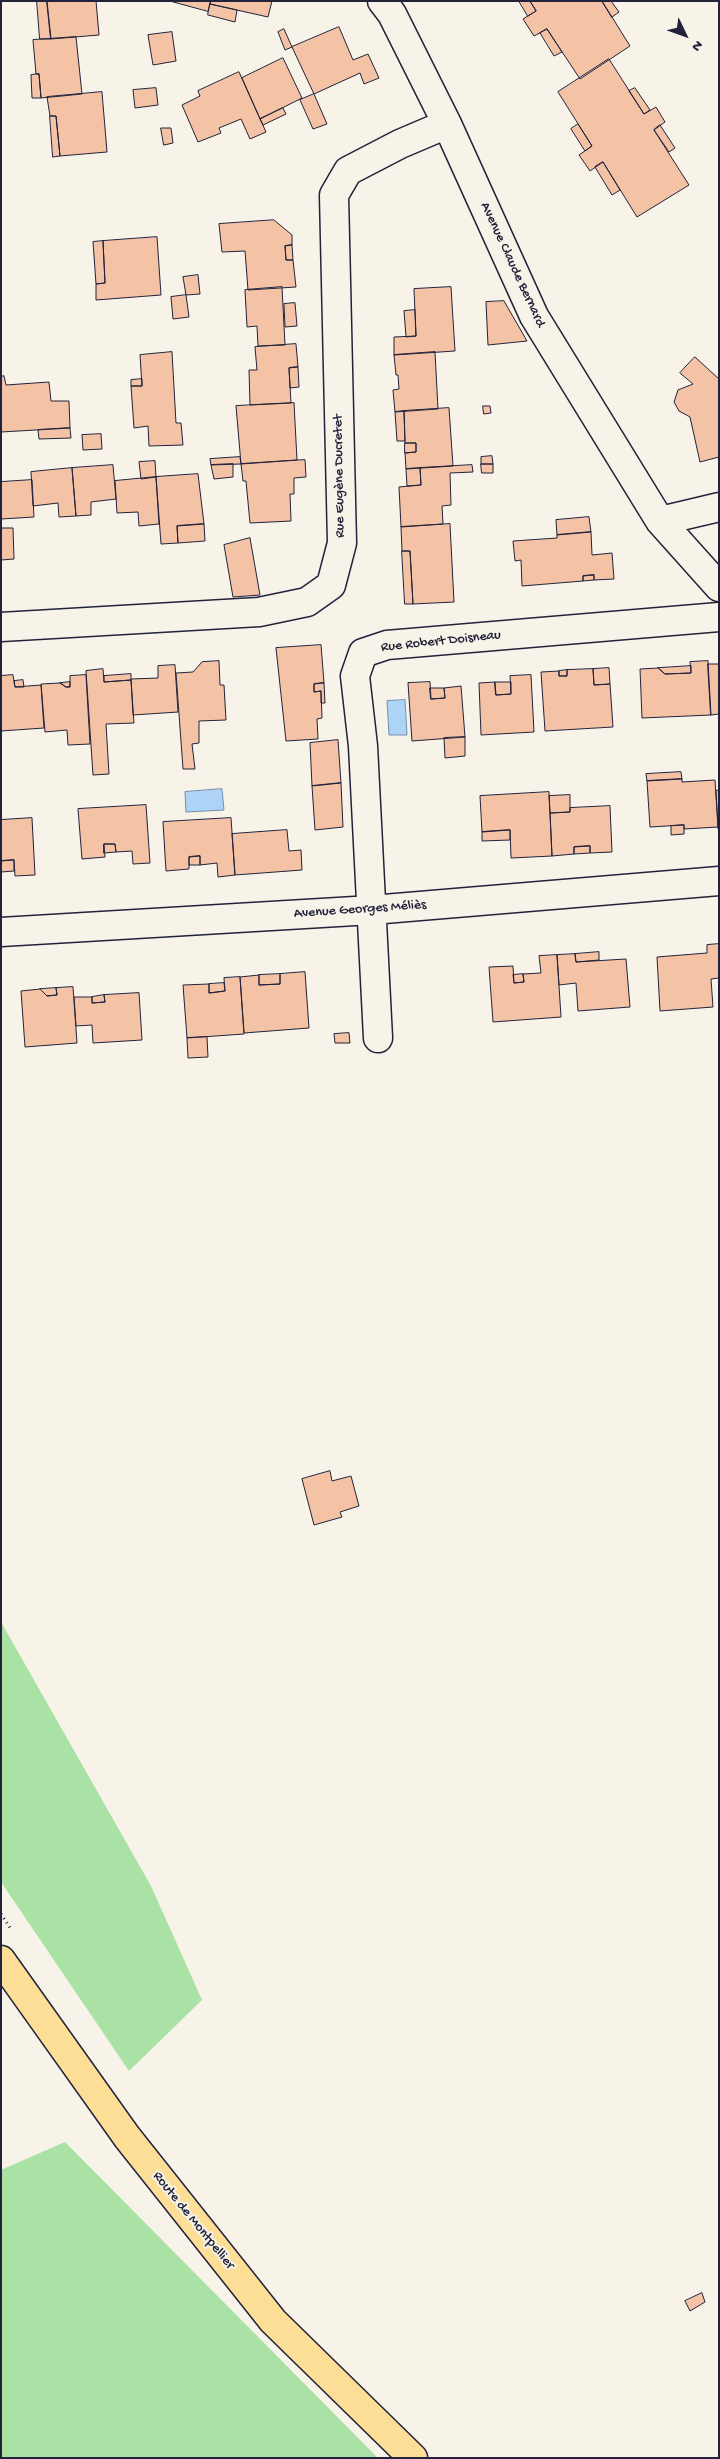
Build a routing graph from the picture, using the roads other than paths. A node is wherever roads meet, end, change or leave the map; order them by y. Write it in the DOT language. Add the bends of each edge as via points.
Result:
graph roads {
  1 [pos="382,1"];
  2 [pos="446,124"];
  3 [pos="719,507"];
  4 [pos="660,521"];
  5 [pos="719,587"];
  6 [pos="719,617"];
  7 [pos="1,627"];
  8 [pos="719,882"];
  9 [pos="372,910"];
  10 [pos="1,932"];
  11 [pos="378,1038"];
  12 [pos="1,1960"];
  13 [pos="413,2458"];
  1 -- 2 [label="street, Avenue Claude Bernard" via="392,14"];
  2 -- 4 [label="street, Avenue Claude Bernard" via="534,316"];
  2 -- 7 [label="street, Rue Eugène Ducretet" via="348,171 334,195 342,544 331,585 307,602 259,612"];
  3 -- 4 [label="street"];
  4 -- 5 [label="street, Avenue Claude Bernard"];
  6 -- 9 [label="street, Rue Robert Doisneau" via="387,646 363,653 356,676"];
  8 -- 9 [label="street, Avenue Georges Méliès"];
  9 -- 10 [label="street, Avenue Georges Méliès"];
  9 -- 11 [label="street"];
  12 -- 13 [label="main road, Route de Montpellier" via="127,2137 273,2321"];
}
